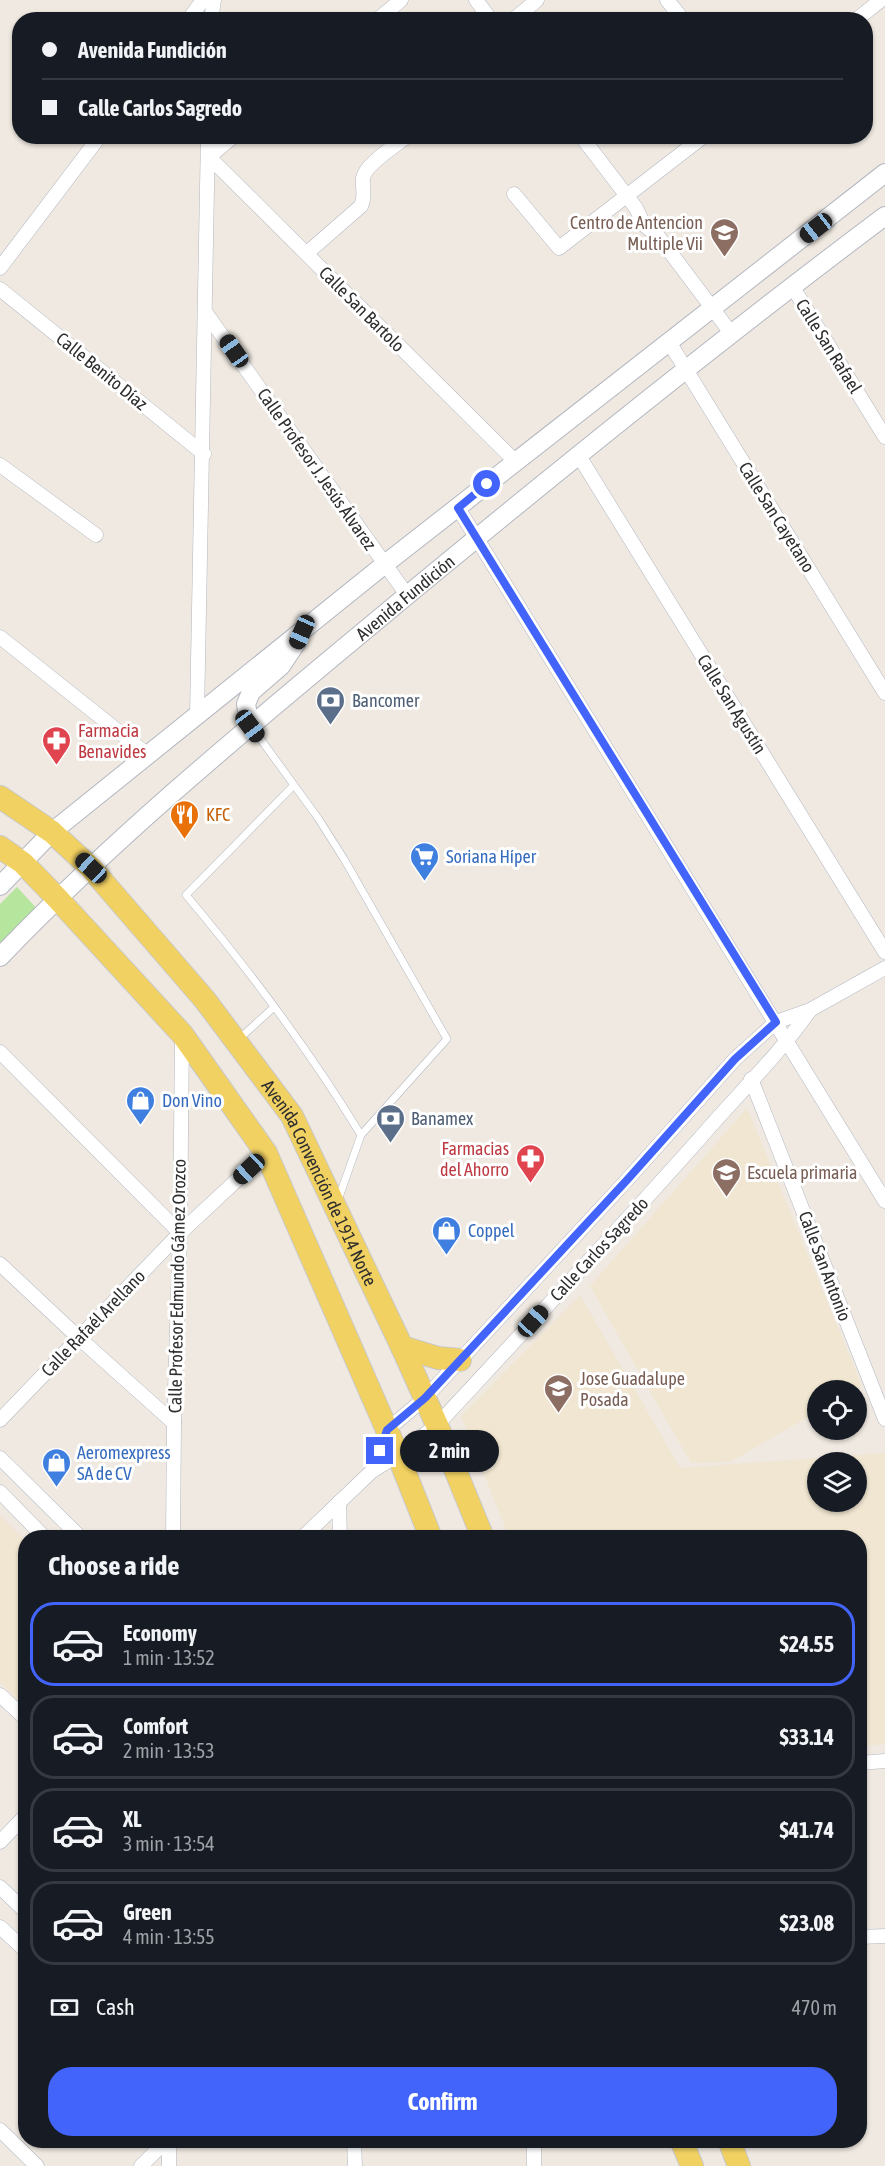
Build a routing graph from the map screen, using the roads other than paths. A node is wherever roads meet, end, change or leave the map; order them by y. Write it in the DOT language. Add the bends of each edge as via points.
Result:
graph roads {
  1 [pos="400,0"];
  2 [pos="537,0"];
  3 [pos="881,0"];
  4 [pos="386,12"];
  5 [pos="523,12"];
  6 [pos="866,12"];
  7 [pos="93,144"];
  8 [pos="208,144"];
  9 [pos="224,144"];
  10 [pos="397,144"];
  11 [pos="587,144"];
  12 [pos="694,144"];
  13 [pos="209,157"];
  14 [pos="885,173"];
  15 [pos="514,194"];
  16 [pos="627,195"];
  17 [pos="885,216"];
  18 [pos="307,253"];
  19 [pos="0,268"];
  20 [pos="792,286"];
  21 [pos="0,289"];
  22 [pos="714,309"];
  23 [pos="206,312"];
  24 [pos="731,333"];
  25 [pos="669,342"];
  26 [pos="685,368"];
  27 [pos="885,437"];
  28 [pos="204,454"];
  29 [pos="579,456"];
  30 [pos="515,461"];
  31 [pos="0,465"];
  32 [pos="458,508"];
  33 [pos="96,536"];
  34 [pos="476,537"];
  35 [pos="385,564"];
  36 [pos="407,595"];
  37 [pos="302,632"];
  38 [pos="0,637"];
  39 [pos="885,693"];
  40 [pos="197,715"];
  41 [pos="250,726"];
  42 [pos="148,755"];
  43 [pos="293,786"];
  44 [pos="0,797"];
  45 [pos="52,832"];
  46 [pos="0,847"];
  47 [pos="23,863"];
  48 [pos="91,868"];
  49 [pos="0,886"];
  50 [pos="57,898"];
  51 [pos="885,952"];
  52 [pos="0,957"];
  53 [pos="885,968"];
  54 [pos="274,1007"];
  55 [pos="810,1010"];
  56 [pos="776,1022"];
  57 [pos="182,1034"];
  58 [pos="237,1041"];
  59 [pos="788,1042"];
  60 [pos="0,1052"];
  61 [pos="751,1079"];
  62 [pos="361,1135"];
  63 [pos="266,1153"];
  64 [pos="627,1180"];
  65 [pos="646,1199"];
  66 [pos="885,1201"];
  67 [pos="336,1208"];
  68 [pos="180,1233"];
  69 [pos="0,1264"];
  70 [pos="79,1338"];
  71 [pos="402,1347"];
  72 [pos="460,1360"];
  73 [pos="425,1398"];
  74 [pos="885,1419"];
  75 [pos="0,1420"];
  76 [pos="174,1423"];
  77 [pos="437,1425"];
  78 [pos="387,1430"];
  79 [pos="398,1455"];
  80 [pos="0,1458"];
  81 [pos="372,1471"];
  82 [pos="0,1492"];
  83 [pos="339,1502"];
  84 [pos="37,1530"];
  85 [pos="73,1530"];
  86 [pos="172,1530"];
  87 [pos="310,1530"];
  88 [pos="340,1530"];
  89 [pos="428,1530"];
  90 [pos="480,1530"];
  91 [pos="0,1695"];
  92 [pos="18,1712"];
  93 [pos="885,1761"];
  94 [pos="867,1762"];
  95 [pos="18,1823"];
  96 [pos="0,1842"];
  97 [pos="0,1887"];
  98 [pos="18,1904"];
  99 [pos="0,1926"];
  100 [pos="885,1936"];
  101 [pos="867,1937"];
  102 [pos="18,1943"];
  103 [pos="0,2130"];
  104 [pos="18,2147"];
  105 [pos="19,2148"];
  106 [pos="160,2148"];
  107 [pos="168,2148"];
  108 [pos="354,2148"];
  109 [pos="534,2148"];
  110 [pos="684,2148"];
  111 [pos="732,2148"];
  112 [pos="38,2166"];
  113 [pos="141,2166"];
  114 [pos="169,2166"];
  115 [pos="355,2166"];
  116 [pos="534,2166"];
  117 [pos="692,2166"];
  118 [pos="740,2166"];
  1 -- 4 [label="street"];
  2 -- 5 [label="street"];
  3 -- 6 [label="street"];
  7 -- 19 [label="street"];
  8 -- 13 [label="street"];
  9 -- 13 [label="street"];
  10 -- 18 [label="street" via="363,176 365,197 361,206"];
  11 -- 16 [label="street"];
  12 -- 16 [label="street"];
  13 -- 18 [label="street, Calle San Bartolo"];
  13 -- 23 [label="street"];
  14 -- 22 [label="street, Avenida Fundición"];
  15 -- 16 [label="street" via="559,248"];
  16 -- 22 [label="street" via="644,225"];
  17 -- 20 [label="street, Avenida Fundición"];
  18 -- 30 [label="street, Calle San Bartolo"];
  20 -- 24 [label="street, Avenida Fundición"];
  20 -- 27 [label="street, Calle San Rafael"];
  21 -- 28 [label="street, Calle Benito Díaz"];
  22 -- 24 [label="street"];
  22 -- 25 [label="street, Avenida Fundición"];
  23 -- 28 [label="street"];
  23 -- 35 [label="street, Calle Profesor J. Jesús Álvarez"];
  24 -- 26 [label="street, Avenida Fundición"];
  25 -- 26 [label="street, Calle San Cayetano"];
  25 -- 30 [label="street, Avenida Fundición"];
  26 -- 29 [label="street, Avenida Fundición"];
  26 -- 39 [label="street, Calle San Cayetano"];
  28 -- 40 [label="street"];
  29 -- 34 [label="street, Avenida Fundición"];
  29 -- 51 [label="street, Calle San Agustín"];
  30 -- 32 [label="street, Avenida Fundición"];
  31 -- 33 [label="street"];
  32 -- 34 [label="street"];
  32 -- 35 [label="street, Avenida Fundición"];
  34 -- 36 [label="street, Avenida Fundición"];
  34 -- 56 [label="street"];
  35 -- 36 [label="street, Calle Profesor J. Jesús Álvarez"];
  35 -- 37 [label="street, Avenida Fundición"];
  36 -- 41 [label="street, Avenida Fundición"];
  37 -- 40 [label="street, Avenida Fundición"];
  37 -- 41 [label="street" via="281,666 251,693 246,704"];
  38 -- 42 [label="street"];
  40 -- 42 [label="street, Avenida Fundición"];
  41 -- 43 [label="lane"];
  41 -- 48 [label="street, Avenida Fundición"];
  42 -- 45 [label="street, Avenida Fundición"];
  43 -- 54 [label="lane" via="186,895"];
  43 -- 62 [label="lane" via="344,859 447,1039"];
  44 -- 45 [label="main road, Avenida Convención de 1914 Norte"];
  45 -- 47 [label="street, Avenida Fundición"];
  45 -- 48 [label="main road, Avenida Convención de 1914 Norte"];
  46 -- 47 [label="main road, Avenida Convención de 1914 Norte"];
  47 -- 49 [label="street, Avenida Fundición"];
  47 -- 50 [label="main road, Avenida Convención de 1914 Norte"];
  48 -- 50 [label="street, Avenida Fundición"];
  48 -- 58 [label="main road, Avenida Convención de 1914 Norte"];
  50 -- 52 [label="street, Avenida Fundición"];
  50 -- 57 [label="main road, Avenida Convención de 1914 Norte"];
  53 -- 55 [label="street, Calle Carlos Sagredo"];
  54 -- 58 [label="lane"];
  54 -- 62 [label="lane"];
  55 -- 56 [label="street, Calle Carlos Sagredo"];
  55 -- 59 [label="street, Calle Carlos Sagredo"];
  56 -- 59 [label="street"];
  56 -- 64 [label="street, Calle Carlos Sagredo" via="735,1059"];
  57 -- 63 [label="main road, Avenida Convención de 1914 Norte"];
  57 -- 68 [label="street, Calle Profesor Edmundo Gámez Orozco"];
  58 -- 67 [label="main road, Avenida Convención de 1914 Norte" via="292,1116"];
  59 -- 61 [label="street, Calle Carlos Sagredo"];
  59 -- 66 [label="street"];
  60 -- 68 [label="street"];
  61 -- 65 [label="street, Calle Carlos Sagredo"];
  61 -- 74 [label="street, Calle San Antonio"];
  62 -- 67 [label="lane"];
  63 -- 68 [label="street, Calle Rafaél Arellano"];
  63 -- 78 [label="main road, Avenida Convención de 1914 Norte"];
  64 -- 65 [label="street"];
  64 -- 72 [label="street, Calle Carlos Sagredo"];
  65 -- 77 [label="street, Calle Carlos Sagredo"];
  67 -- 71 [label="main road, Avenida Convención de 1914 Norte"];
  68 -- 70 [label="street, Calle Rafaél Arellano"];
  68 -- 76 [label="street, Calle Profesor Edmundo Gámez Orozco"];
  69 -- 70 [label="street"];
  70 -- 75 [label="street, Calle Rafaél Arellano"];
  70 -- 76 [label="street"];
  71 -- 72 [label="main road"];
  71 -- 73 [label="main road, Avenida Convención de 1914 Norte"];
  72 -- 73 [label="street, Calle Carlos Sagredo"];
  73 -- 77 [label="main road, Avenida Convención de 1914 Norte"];
  73 -- 78 [label="street, Calle Carlos Sagredo"];
  76 -- 86 [label="street, Calle Profesor Edmundo Gámez Orozco"];
  77 -- 79 [label="street, Calle Carlos Sagredo"];
  77 -- 90 [label="main road, Avenida Convención de 1914 Norte"];
  78 -- 79 [label="main road, Avenida Convención de 1914 Norte"];
  78 -- 81 [label="street, Calle Carlos Sagredo"];
  79 -- 81 [label="street, Calle Carlos Sagredo"];
  79 -- 89 [label="main road, Avenida Convención de 1914 Norte"];
  80 -- 85 [label="street"];
  81 -- 83 [label="street, Calle Carlos Sagredo"];
  82 -- 84 [label="street"];
  83 -- 87 [label="street, Calle Carlos Sagredo"];
  83 -- 88 [label="street"];
  91 -- 92 [label="street"];
  93 -- 94 [label="street"];
  95 -- 96 [label="street"];
  97 -- 98 [label="street"];
  99 -- 102 [label="street"];
  100 -- 101 [label="street"];
  103 -- 104 [label="street"];
  105 -- 112 [label="street"];
  106 -- 113 [label="street"];
  107 -- 114 [label="street"];
  108 -- 115 [label="street"];
  109 -- 116 [label="street"];
  110 -- 117 [label="main road"];
  111 -- 118 [label="main road"];
}
